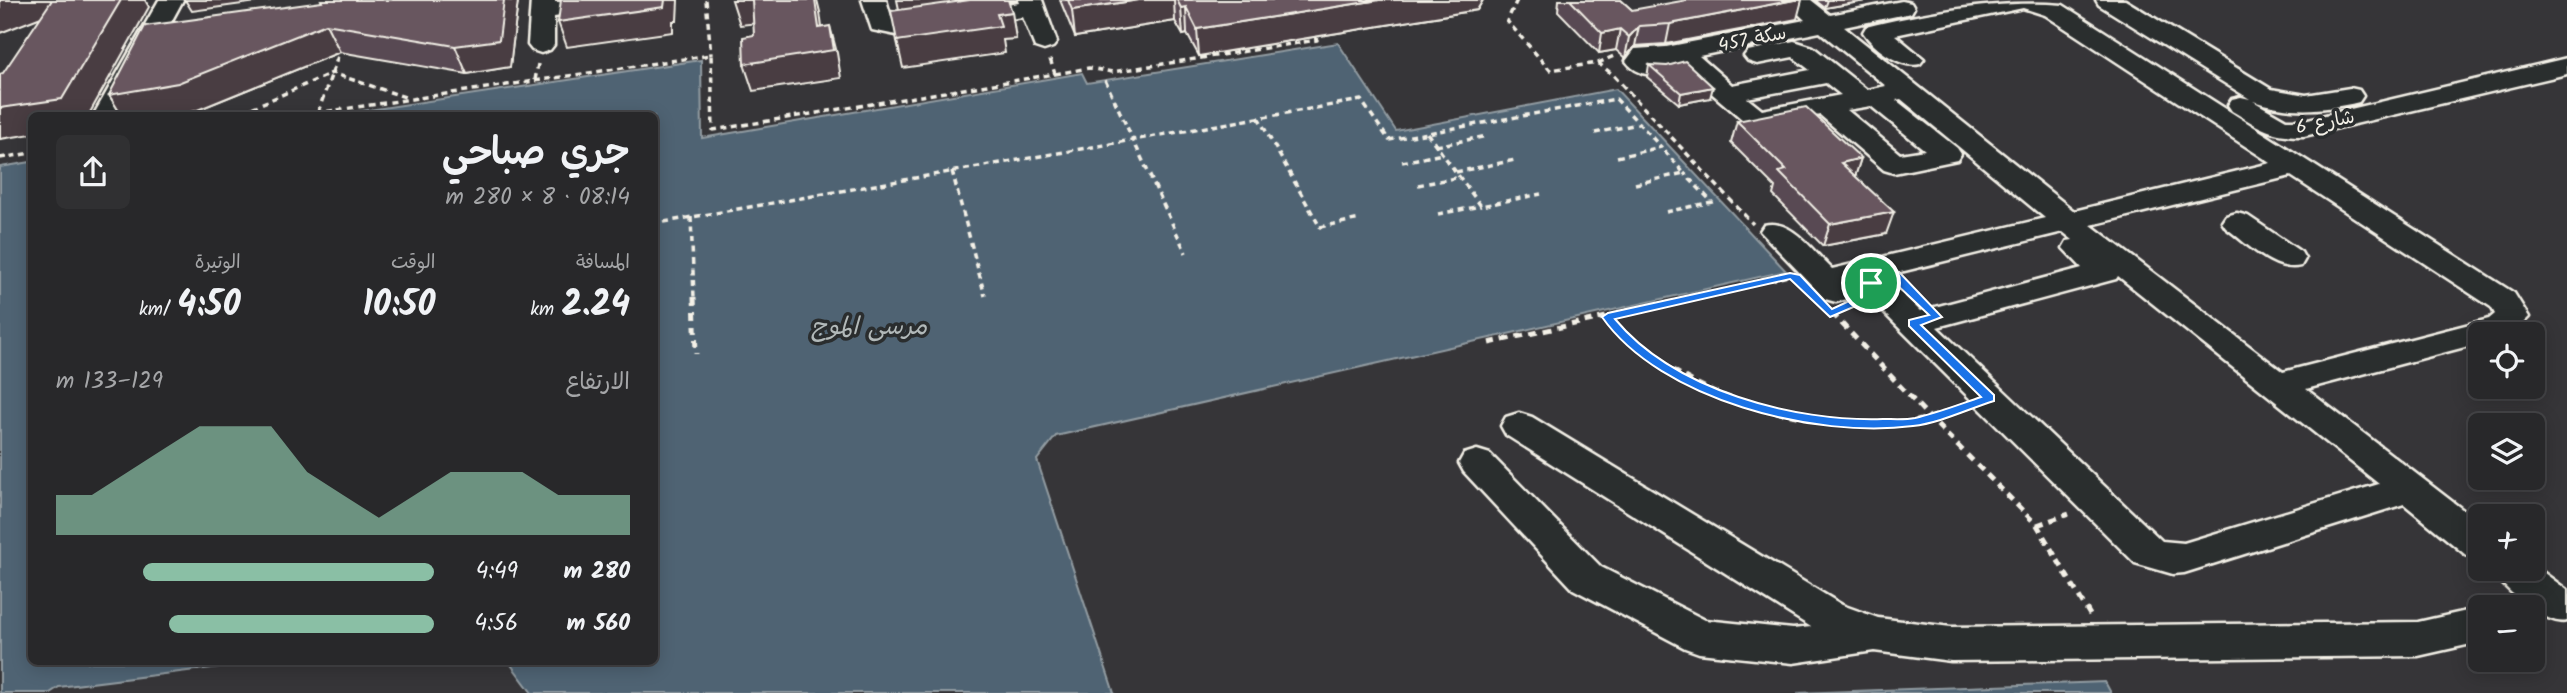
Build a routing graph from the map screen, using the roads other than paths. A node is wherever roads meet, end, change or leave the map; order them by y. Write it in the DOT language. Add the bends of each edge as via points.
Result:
graph roads {
  1 [pos="171,0"];
  2 [pos="626,0"];
  3 [pos="874,0"];
  4 [pos="1796,0"];
  5 [pos="1942,0"];
  6 [pos="2073,0"];
  7 [pos="2108,0"];
  8 [pos="1032,4"];
  9 [pos="544,6"];
  10 [pos="1825,23"];
  11 [pos="181,25"];
  12 [pos="154,29"];
  13 [pos="1044,42"];
  14 [pos="2567,44"];
  15 [pos="541,45"];
  16 [pos="1680,58"];
  17 [pos="1911,60"];
  18 [pos="2559,65"];
  19 [pos="1831,74"];
  20 [pos="1907,90"];
  21 [pos="1726,94"];
  22 [pos="1869,98"];
  23 [pos="1827,107"];
  24 [pos="108,112"];
  25 [pos="1909,123"];
  26 [pos="1859,134"];
  27 [pos="2295,166"];
  28 [pos="2237,222"];
  29 [pos="2070,223"];
  30 [pos="1767,231"];
  31 [pos="2290,260"];
  32 [pos="1878,281"];
  33 [pos="1925,320"];
  34 [pos="2278,385"];
  35 [pos="1518,426"];
  36 [pos="1477,463"];
  37 [pos="2409,489"];
  38 [pos="2468,535"];
  39 [pos="2524,581"];
  40 [pos="2553,608"];
  41 [pos="2468,628"];
  42 [pos="1876,635"];
  1 -- 12 [label="street"];
  2 -- 9 [label="street"];
  3 -- 8 [label="street" via="881,25 901,29"];
  4 -- 10 [label="street, سكة 457"];
  5 -- 10 [label="street, سكة 457"];
  6 -- 18 [label="street, شارع 6" via="2280,128 2304,128"];
  7 -- 18 [label="street, شارع 6" via="2262,95 2288,103 2316,104"];
  8 -- 13 [label="street"];
  9 -- 15 [label="street"];
  10 -- 16 [label="street, سكة 457"];
  10 -- 20 [label="street"];
  11 -- 12 [label="street"];
  12 -- 24 [label="street"];
  14 -- 18 [label="street, شارع 6"];
  16 -- 19 [label="street" via="1794,49"];
  16 -- 21 [label="street"];
  17 -- 27 [label="street" via="1876,30 2024,1 2054,10"];
  19 -- 21 [label="street"];
  19 -- 22 [label="street"];
  20 -- 22 [label="street"];
  20 -- 29 [label="street"];
  21 -- 23 [label="street" via="1759,119"];
  22 -- 23 [label="street"];
  22 -- 25 [label="street"];
  23 -- 26 [label="street"];
  25 -- 26 [label="street"];
  25 -- 26 [label="street" via="1947,154 1894,164"];
  27 -- 29 [label="street"];
  27 -- 34 [label="street" via="2503,300 2513,317 2500,327"];
  28 -- 31 [label="street"];
  29 -- 32 [label="street"];
  29 -- 34 [label="street"];
  30 -- 32 [label="street" via="1822,294"];
  32 -- 33 [label="street"];
  32 -- 33 [label="street" via="2061,237 2105,272"];
  33 -- 37 [label="street" via="1990,398 2159,557 2184,558"];
  34 -- 37 [label="street"];
  35 -- 42 [label="street" via="1828,617"];
  36 -- 42 [label="street" via="1587,578 1699,636 1793,646"];
  37 -- 38 [label="street"];
  39 -- 40 [label="street"];
  41 -- 42 [label="street" via="2418,639 1951,645"];
}
